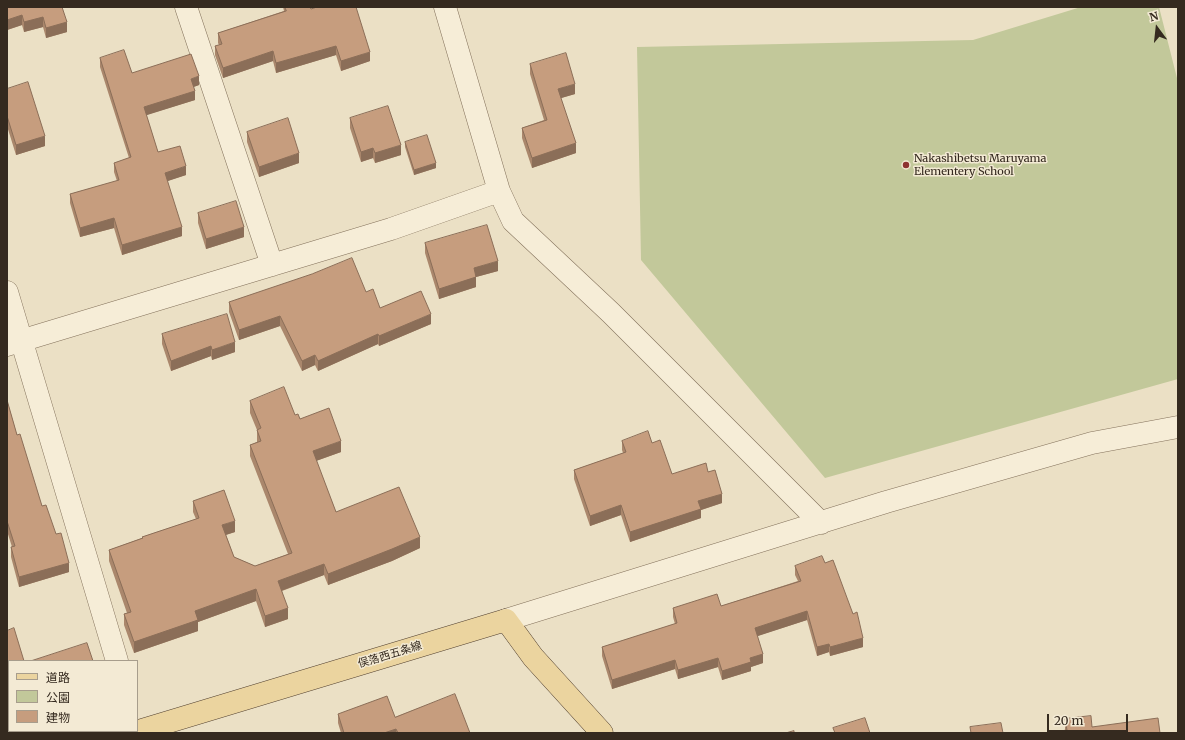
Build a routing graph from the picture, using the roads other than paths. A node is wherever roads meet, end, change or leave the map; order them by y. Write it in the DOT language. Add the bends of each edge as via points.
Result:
graph roads {
  1 [pos="186,7"];
  2 [pos="445,7"];
  3 [pos="499,191"];
  4 [pos="272,265"];
  5 [pos="7,292"];
  6 [pos="15,342"];
  7 [pos="1178,427"];
  8 [pos="821,522"];
  9 [pos="506,620"];
  10 [pos="117,660"];
  11 [pos="138,731"];
  12 [pos="602,733"];
  1 -- 4 [label="street"];
  2 -- 3 [label="street"];
  3 -- 4 [label="street" via="391,229"];
  3 -- 8 [label="street" via="513,221 611,313"];
  4 -- 6 [label="street"];
  5 -- 6 [label="street"];
  6 -- 10 [label="street"];
  7 -- 8 [label="street" via="1092,443"];
  8 -- 9 [label="street"];
  9 -- 11 [label="main road, 俣落西五条線"];
  9 -- 12 [label="main road" via="533,657"];
}
